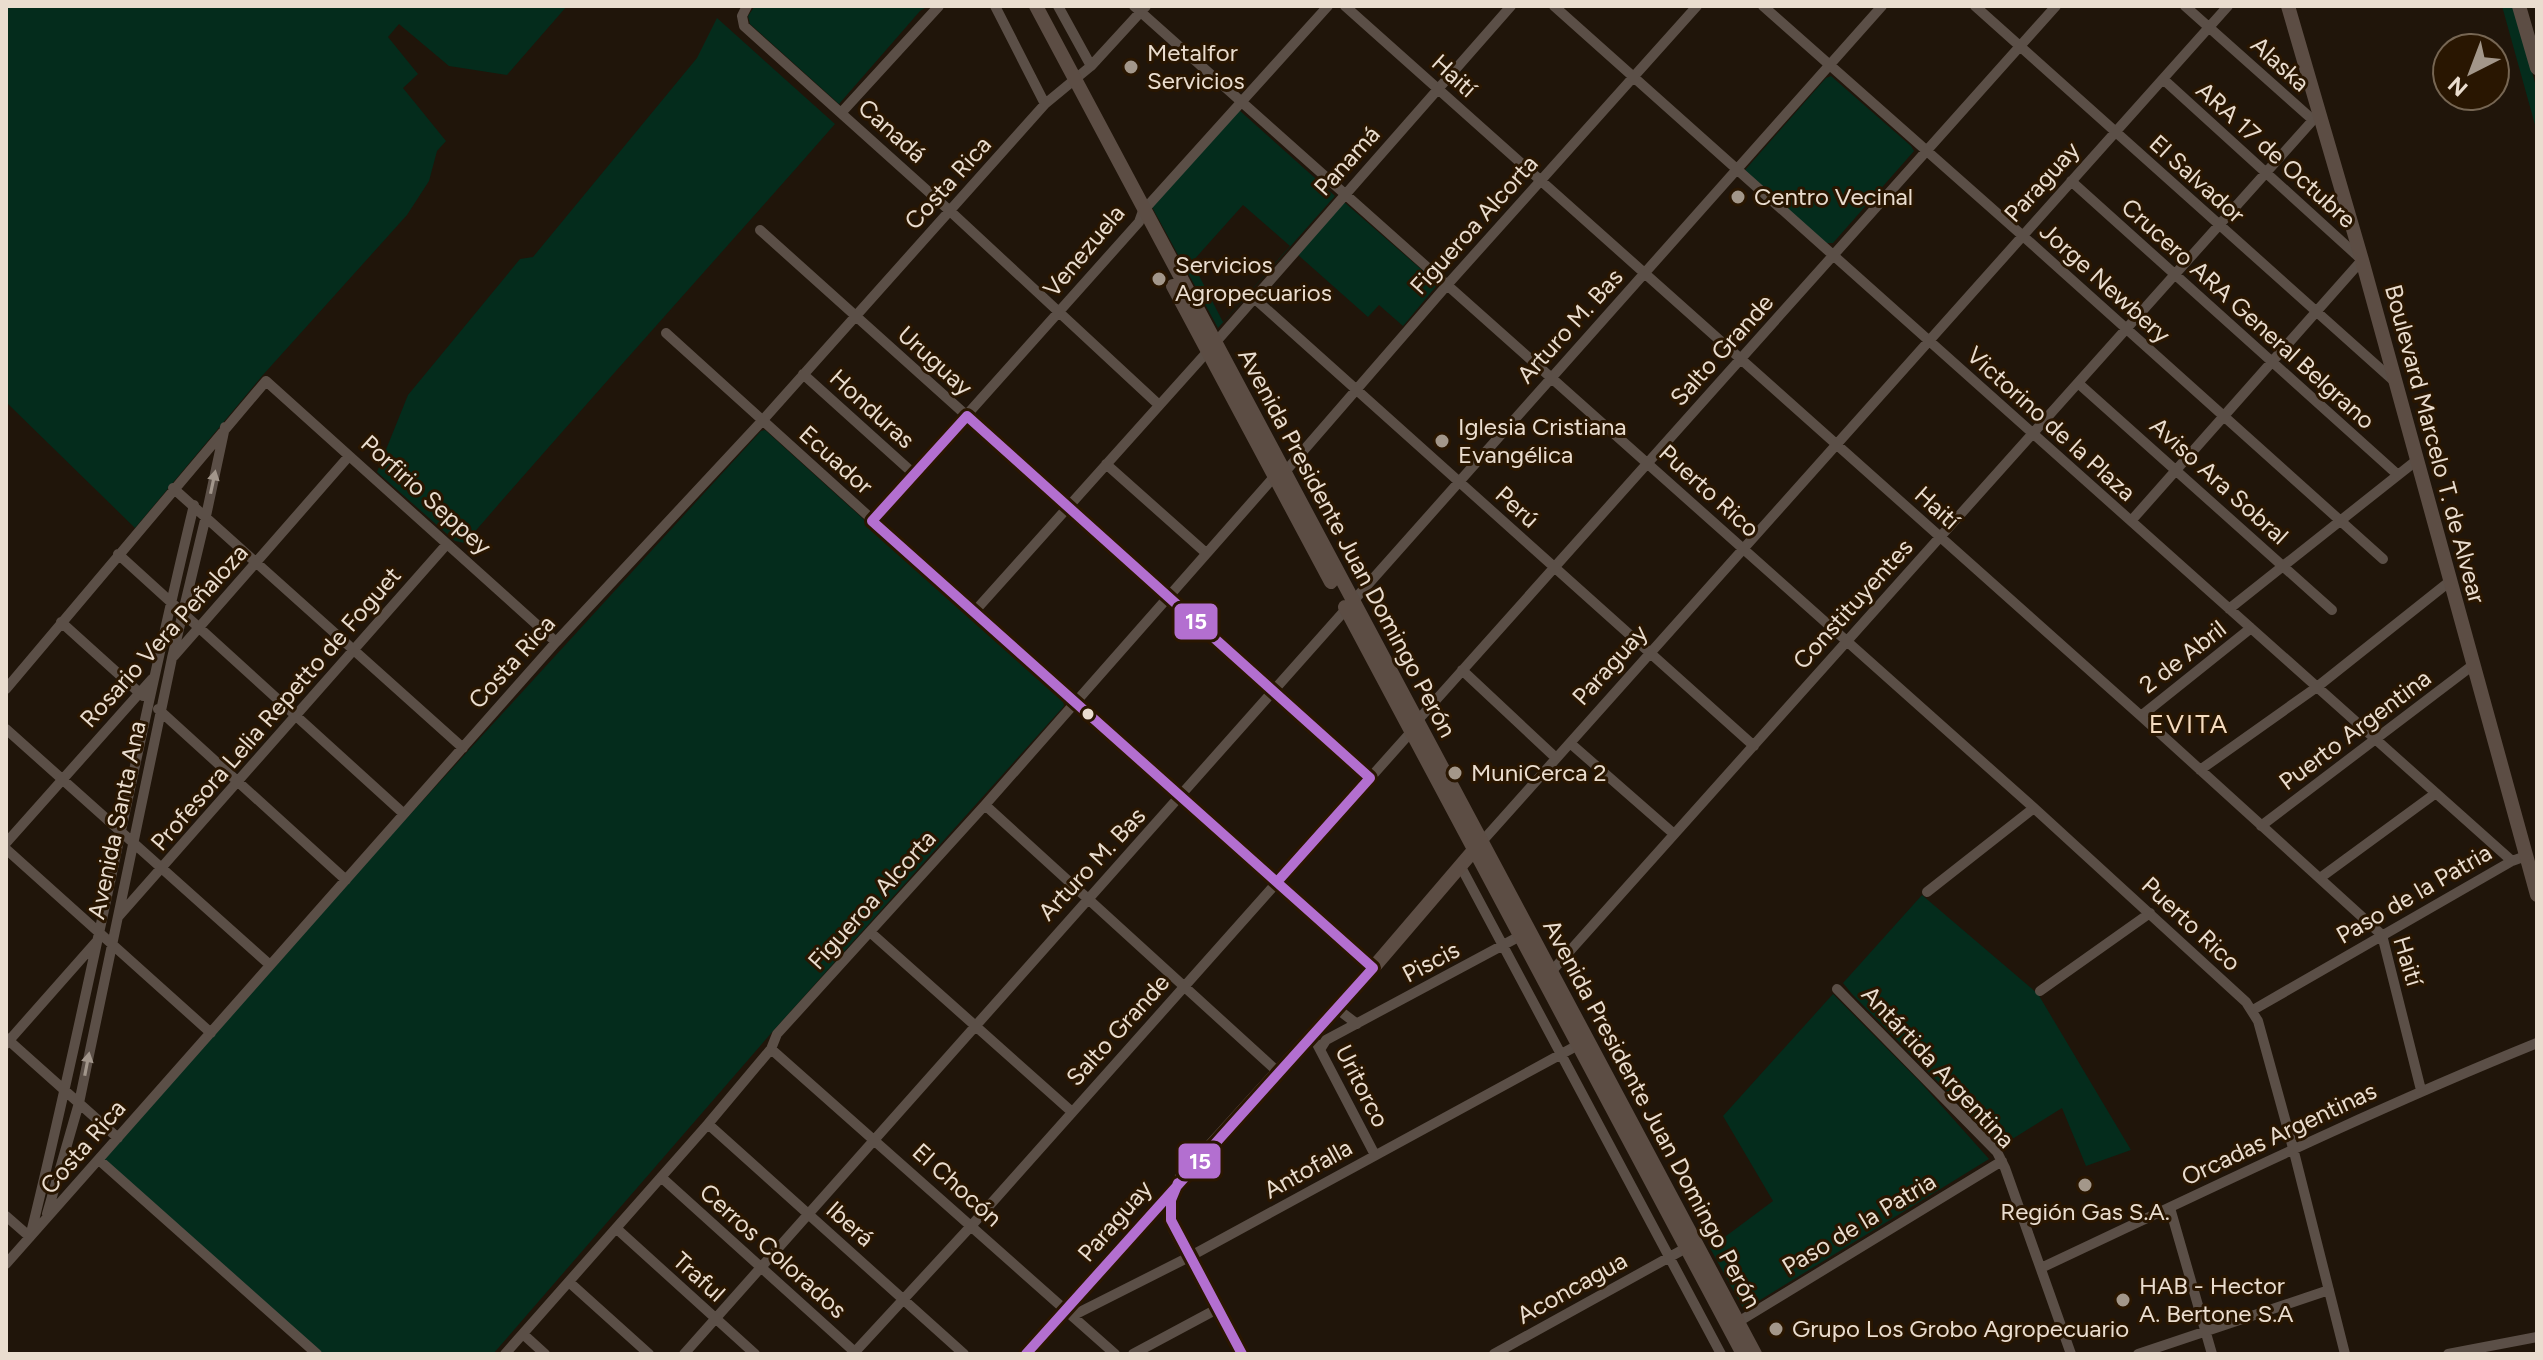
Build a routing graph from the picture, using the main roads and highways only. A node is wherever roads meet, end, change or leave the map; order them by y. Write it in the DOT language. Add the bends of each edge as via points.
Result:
graph roads {
  1 [pos="1026,6"];
  2 [pos="1036,6"];
  3 [pos="2288,6"];
  4 [pos="2519,6"];
  5 [pos="2537,68"];
  6 [pos="1066,87"];
  7 [pos="1478,846"];
  8 [pos="2537,895"];
  9 [pos="1743,1353"];
  10 [pos="1242,1354"];
  1 -- 6 [label="main road, Avenida Presidente Juan Domingo Perón"];
  2 -- 6 [label="main road, Avenida Presidente Juan Domingo Perón"];
  3 -- 8 [label="main road, Boulevard Marcelo T. de Alvear" via="2473,665 2519,859"];
  4 -- 5 [label="main road"];
  6 -- 7 [label="main road, Avenida Presidente Juan Domingo Perón" via="1141,216"];
  7 -- 9 [label="main road, Avenida Presidente Juan Domingo Perón" via="1520,936"];
  7 -- 9 [label="main road, Avenida Presidente Juan Domingo Perón" via="1738,1322"];
  7 -- 10 [label="main road, Paraguay" via="1336,1008 1315,1042 1278,1072 1178,1183 1170,1212 1175,1229"];
}
